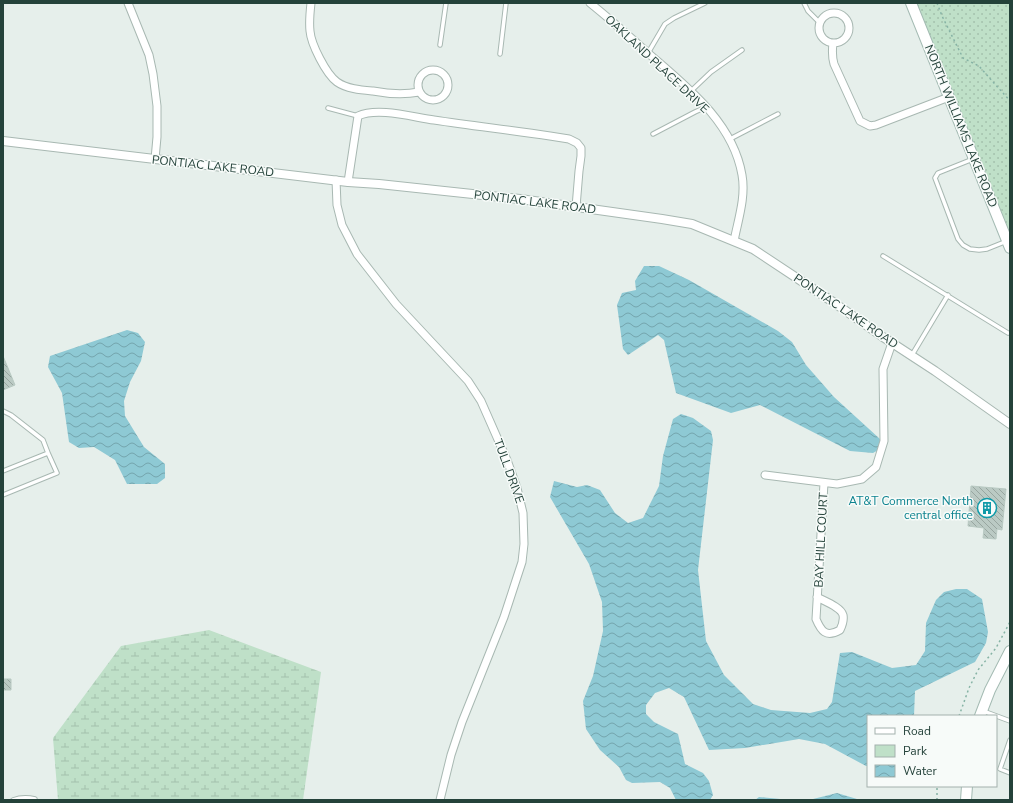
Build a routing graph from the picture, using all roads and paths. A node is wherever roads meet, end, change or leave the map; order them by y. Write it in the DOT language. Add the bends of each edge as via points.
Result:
graph roads {
  1 [pos="128,3"];
  2 [pos="311,3"];
  3 [pos="446,3"];
  4 [pos="506,3"];
  5 [pos="590,3"];
  6 [pos="705,3"];
  7 [pos="804,3"];
  8 [pos="912,3"];
  9 [pos="936,3"];
  10 [pos="819,22"];
  11 [pos="833,43"];
  12 [pos="440,45"];
  13 [pos="742,50"];
  14 [pos="648,53"];
  15 [pos="500,54"];
  16 [pos="691,91"];
  17 [pos="419,92"];
  18 [pos="949,97"];
  19 [pos="1010,101"];
  20 [pos="706,107"];
  21 [pos="328,108"];
  22 [pos="778,114"];
  23 [pos="358,116"];
  24 [pos="653,134"];
  25 [pos="730,139"];
  26 [pos="3,141"];
  27 [pos="974,159"];
  28 [pos="155,160"];
  29 [pos="336,180"];
  30 [pos="348,182"];
  31 [pos="576,207"];
  32 [pos="734,241"];
  33 [pos="1008,245"];
  34 [pos="883,256"];
  35 [pos="948,295"];
  36 [pos="1008,333"];
  37 [pos="892,343"];
  38 [pos="912,355"];
  39 [pos="3,411"];
  40 [pos="1010,424"];
  41 [pos="48,453"];
  42 [pos="3,471"];
  43 [pos="766,475"];
  44 [pos="824,483"];
  45 [pos="3,495"];
  46 [pos="818,597"];
  47 [pos="1010,622"];
  48 [pos="1010,651"];
  49 [pos="981,713"];
  50 [pos="959,715"];
  51 [pos="997,717"];
  52 [pos="1010,721"];
  53 [pos="1010,740"];
  54 [pos="1010,773"];
  55 [pos="937,787"];
  56 [pos="967,787"];
  57 [pos="13,800"];
  58 [pos="35,800"];
  59 [pos="440,800"];
  60 [pos="937,800"];
  61 [pos="966,800"];
  1 -- 28 [label="street" via="149,54 153,74 157,106"];
  2 -- 17 [label="street" via="312,41 326,70 338,82 350,88 391,94"];
  3 -- 12 [label="lane"];
  4 -- 15 [label="lane"];
  5 -- 14 [label="street, OAKLAND PLACE DRIVE"];
  6 -- 14 [label="lane" via="665,24"];
  7 -- 10 [label="lane"];
  8 -- 18 [label="main road, NORTH WILLIAMS LAKE ROAD"];
  9 -- 19 [label="path" via="963,58 979,66"];
  10 -- 11 [label="street" via="818,28 822,38"];
  10 -- 11 [label="street" via="826,14 837,12 849,22 850,28 846,38"];
  11 -- 18 [label="street" via="834,64 860,121 870,126"];
  13 -- 16 [label="lane" via="711,72"];
  14 -- 16 [label="street, OAKLAND PLACE DRIVE"];
  16 -- 20 [label="street, OAKLAND PLACE DRIVE"];
  17 -- 17 [label="street" via="427,99 438,99 446,93 448,82 439,70 428,70 419,76"];
  18 -- 27 [label="main road, NORTH WILLIAMS LAKE ROAD"];
  20 -- 24 [label="lane"];
  20 -- 25 [label="street, OAKLAND PLACE DRIVE"];
  21 -- 23 [label="lane"];
  22 -- 25 [label="lane"];
  23 -- 30 [label="street"];
  23 -- 31 [label="street" via="371,112 400,114 569,139 581,148"];
  25 -- 32 [label="street, OAKLAND PLACE DRIVE" via="743,177"];
  26 -- 28 [label="street, PONTIAC LAKE ROAD"];
  27 -- 33 [label="main road, NORTH WILLIAMS LAKE ROAD"];
  27 -- 33 [label="lane" via="938,173 935,178 958,239 966,247 974,250"];
  28 -- 29 [label="street, PONTIAC LAKE ROAD"];
  29 -- 30 [label="street, PONTIAC LAKE ROAD"];
  29 -- 59 [label="street, TULL DRIVE" via="337,205 342,225 357,254 396,304 468,381 508,460 523,513 522,562 504,617 462,722"];
  30 -- 31 [label="street, PONTIAC LAKE ROAD" via="513,198"];
  31 -- 32 [label="street, PONTIAC LAKE ROAD" via="692,224"];
  32 -- 37 [label="street, PONTIAC LAKE ROAD" via="753,249"];
  34 -- 35 [label="lane"];
  35 -- 36 [label="lane"];
  35 -- 38 [label="lane"];
  37 -- 38 [label="street, PONTIAC LAKE ROAD"];
  37 -- 44 [label="street" via="883,369 884,441 876,467 862,479 837,484"];
  38 -- 40 [label="street, PONTIAC LAKE ROAD"];
  39 -- 41 [label="lane" via="43,440"];
  41 -- 42 [label="lane"];
  41 -- 45 [label="lane" via="57,473"];
  43 -- 44 [label="street"];
  44 -- 46 [label="street, BAY HILL COURT"];
  46 -- 46 [label="street, BAY HILL COURT" via="816,618 820,628 824,632 834,634 840,630 843,614"];
  47 -- 50 [label="path" via="996,648 978,670"];
  48 -- 49 [label="main road"];
  51 -- 52 [label="lane"];
  53 -- 54 [label="lane" via="1000,769"];
  55 -- 60 [label="path"];
  56 -- 61 [label="main road"];
  57 -- 58 [label="lane" via="26,797"];
}
